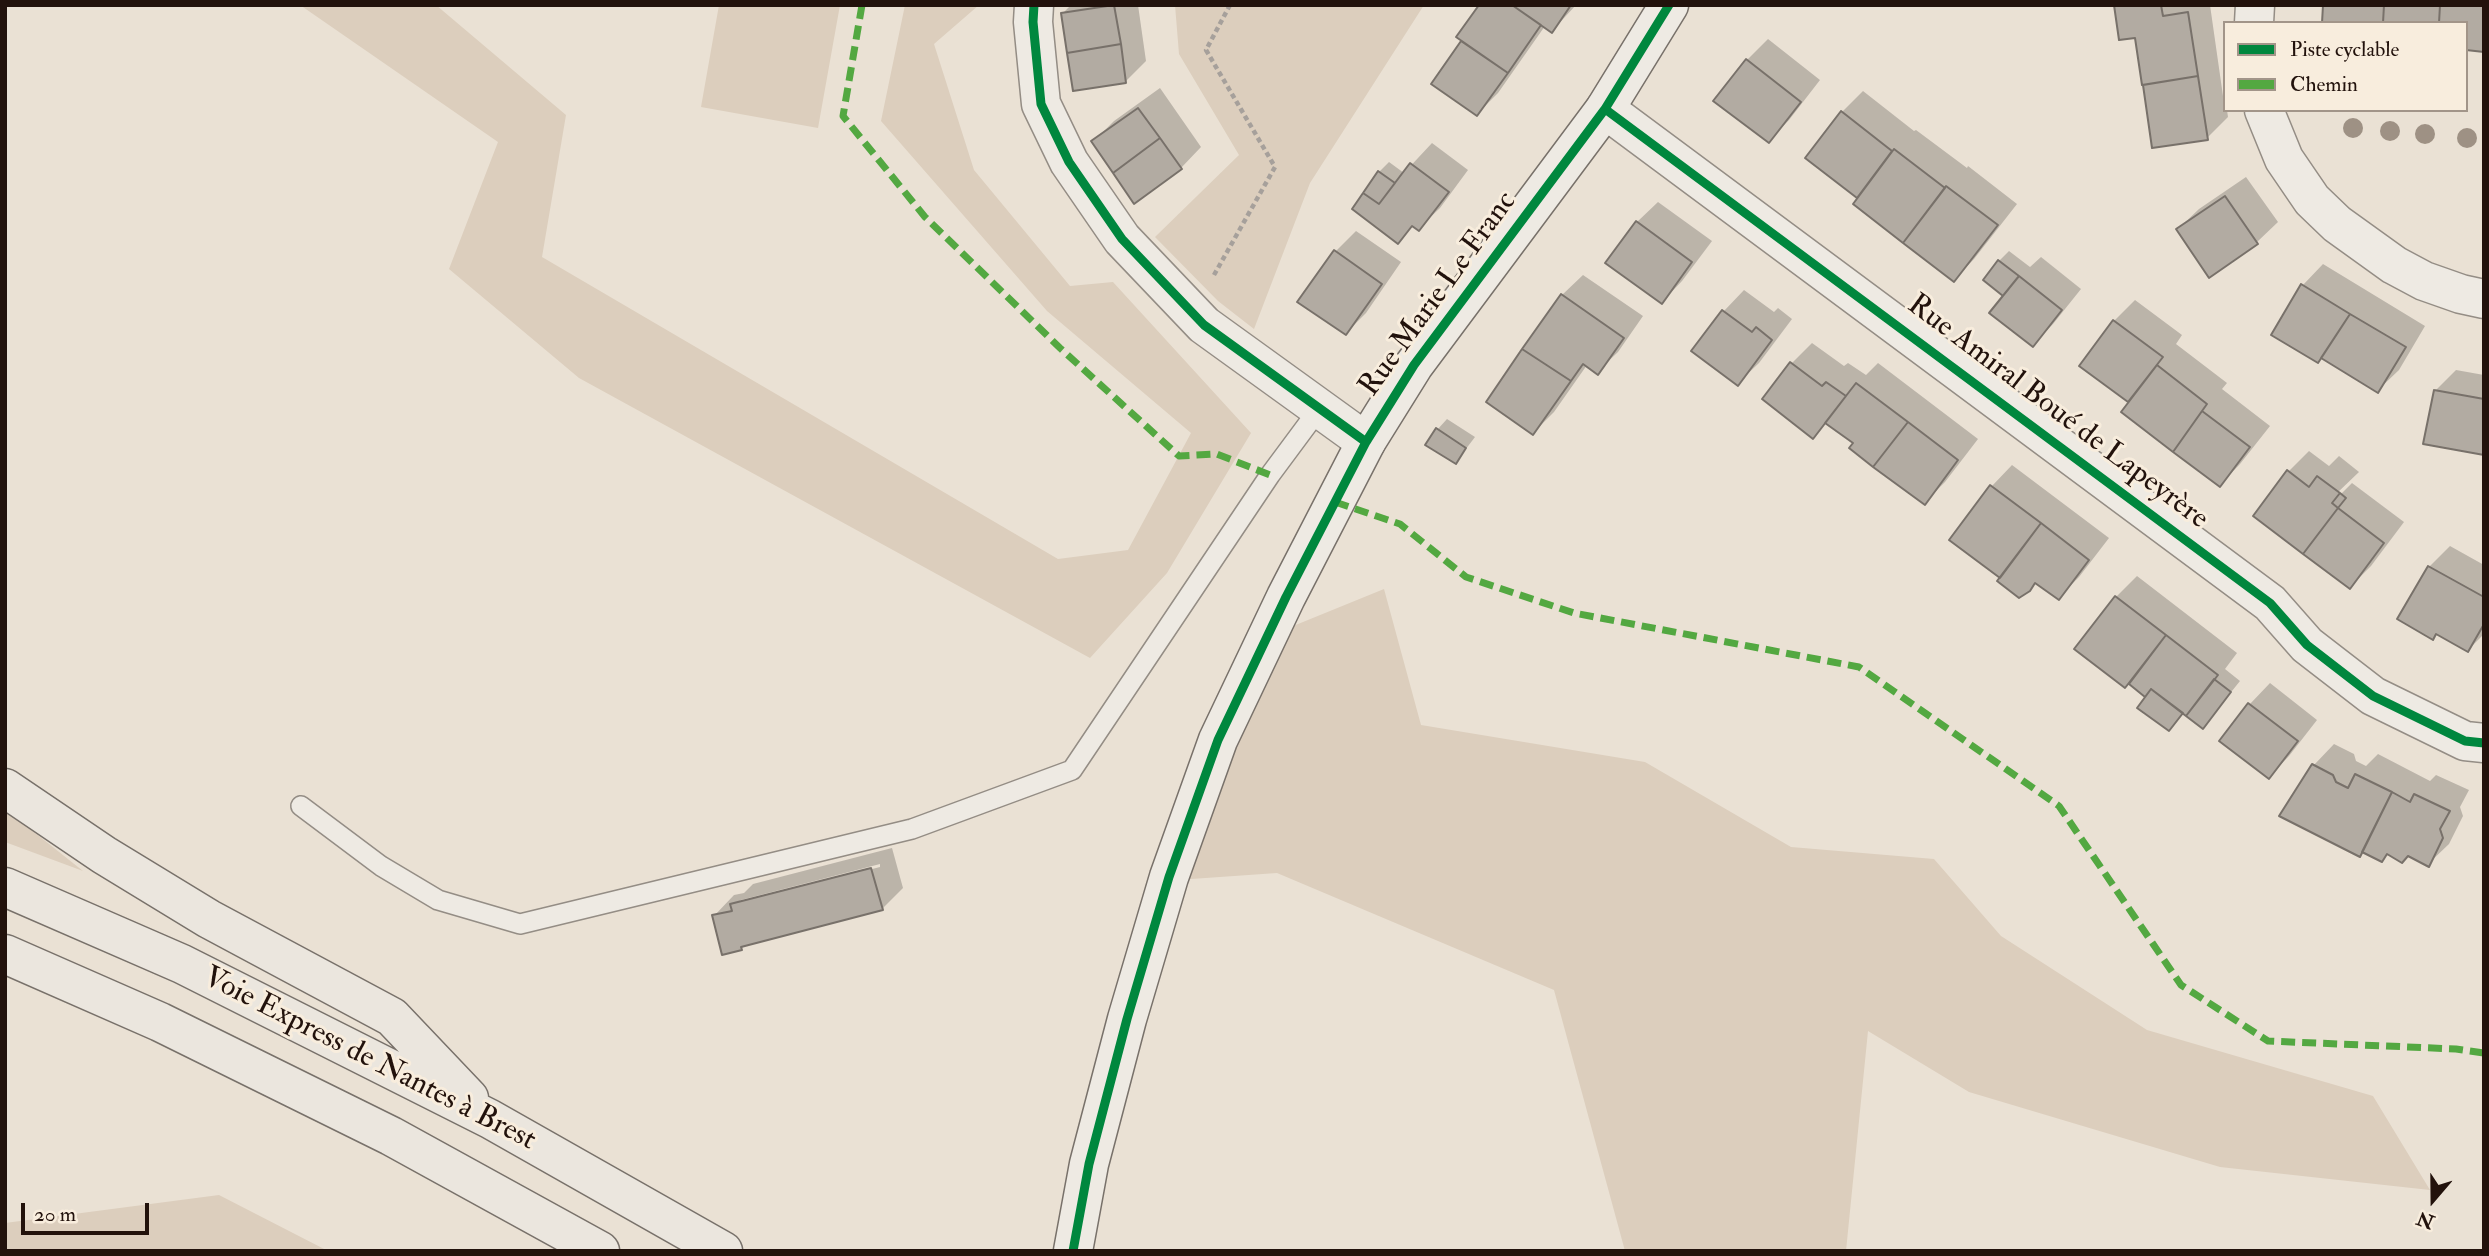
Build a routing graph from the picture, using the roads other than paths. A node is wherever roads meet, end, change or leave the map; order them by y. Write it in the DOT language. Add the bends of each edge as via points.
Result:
graph roads {
  1 [pos="1034,5"];
  2 [pos="1669,5"];
  3 [pos="1605,109"];
  4 [pos="2265,112"];
  5 [pos="2484,299"];
  6 [pos="1319,408"];
  7 [pos="1366,442"];
  8 [pos="2484,743"];
  9 [pos="5,788"];
  10 [pos="301,806"];
  11 [pos="5,887"];
  12 [pos="5,954"];
  13 [pos="490,1119"];
  14 [pos="600,1251"];
  15 [pos="723,1251"];
  16 [pos="1073,1251"];
  1 -- 6 [label="street" via="1041,104 1069,162 1122,239 1205,325"];
  2 -- 3 [label="street, Rue Marie Le Franc"];
  3 -- 7 [label="street, Rue Marie Le Franc" via="1414,365"];
  3 -- 8 [label="street, Rue Amiral Boué de Lapeyrère" via="2270,603 2307,645 2373,695 2465,741"];
  4 -- 5 [label="street" via="2284,159 2312,200 2337,224 2404,270"];
  6 -- 7 [label="street"];
  6 -- 10 [label="lane" via="1072,770 912,829 520,924 438,900 382,866"];
  7 -- 16 [label="street, Rue Marie Le Franc" via="1219,740 1169,877 1089,1164"];
  9 -- 13 [label="highway" via="209,919 392,1017"];
  11 -- 13 [label="highway, Voie Express de Nantes à Brest" via="182,964"];
  12 -- 14 [label="highway, Voie Express de Nantes à Brest" via="160,1022 391,1136"];
  13 -- 15 [label="highway, Voie Express de Nantes à Brest"];
}
